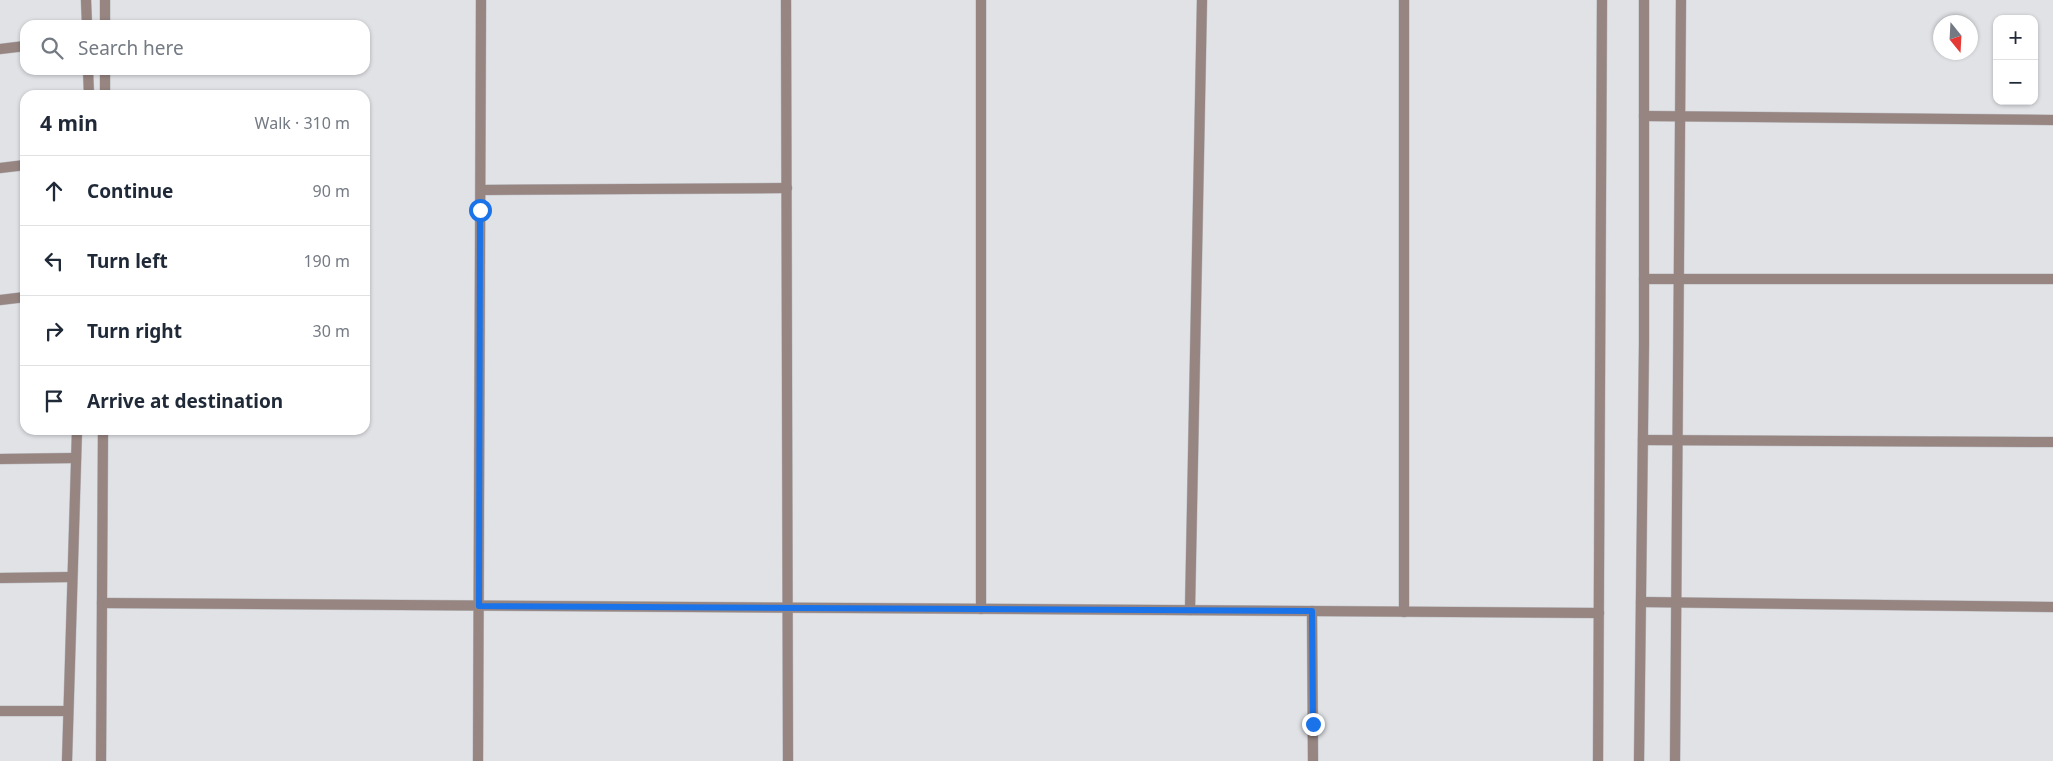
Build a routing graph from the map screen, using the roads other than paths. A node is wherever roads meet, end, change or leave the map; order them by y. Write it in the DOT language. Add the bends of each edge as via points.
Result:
graph roads {
  1 [pos="86,0"];
  2 [pos="105,0"];
  3 [pos="481,0"];
  4 [pos="786,0"];
  5 [pos="981,0"];
  6 [pos="1202,0"];
  7 [pos="1404,0"];
  8 [pos="1602,0"];
  9 [pos="1644,0"];
  10 [pos="1681,0"];
  11 [pos="87,20"];
  12 [pos="105,20"];
  13 [pos="20,47"];
  14 [pos="0,49"];
  15 [pos="88,75"];
  16 [pos="105,75"];
  17 [pos="88,90"];
  18 [pos="105,90"];
  19 [pos="1644,116"];
  20 [pos="1680,116"];
  21 [pos="2053,120"];
  22 [pos="20,166"];
  23 [pos="0,168"];
  24 [pos="787,188"];
  25 [pos="481,190"];
  26 [pos="1644,279"];
  27 [pos="1680,279"];
  28 [pos="2053,279"];
  29 [pos="20,298"];
  30 [pos="0,300"];
  31 [pos="77,435"];
  32 [pos="103,435"];
  33 [pos="1643,440"];
  34 [pos="1678,440"];
  35 [pos="2053,442"];
  36 [pos="0,458"];
  37 [pos="76,458"];
  38 [pos="72,577"];
  39 [pos="0,578"];
  40 [pos="1641,602"];
  41 [pos="102,603"];
  42 [pos="1678,603"];
  43 [pos="479,606"];
  44 [pos="2053,607"];
  45 [pos="788,608"];
  46 [pos="981,609"];
  47 [pos="1190,610"];
  48 [pos="1312,611"];
  49 [pos="1404,612"];
  50 [pos="1599,613"];
  51 [pos="0,711"];
  52 [pos="68,711"];
  53 [pos="67,761"];
  54 [pos="101,761"];
  55 [pos="478,761"];
  56 [pos="788,761"];
  57 [pos="1313,761"];
  58 [pos="1598,761"];
  59 [pos="1640,761"];
  60 [pos="1675,761"];
  1 -- 11 [label="street"];
  2 -- 12 [label="street"];
  3 -- 25 [label="street"];
  4 -- 24 [label="street"];
  5 -- 46 [label="street"];
  6 -- 47 [label="street"];
  7 -- 49 [label="street"];
  8 -- 50 [label="street"];
  9 -- 19 [label="street"];
  10 -- 20 [label="street"];
  13 -- 14 [label="street"];
  15 -- 17 [label="street"];
  16 -- 18 [label="street"];
  19 -- 20 [label="street"];
  19 -- 26 [label="street"];
  20 -- 21 [label="street"];
  20 -- 27 [label="street"];
  22 -- 23 [label="street"];
  24 -- 25 [label="street"];
  24 -- 45 [label="street"];
  25 -- 43 [label="street"];
  26 -- 27 [label="street"];
  26 -- 33 [label="street"];
  27 -- 28 [label="street"];
  27 -- 34 [label="street"];
  29 -- 30 [label="street"];
  31 -- 37 [label="street"];
  32 -- 41 [label="street"];
  33 -- 34 [label="street"];
  33 -- 40 [label="street"];
  34 -- 35 [label="street"];
  34 -- 42 [label="street"];
  36 -- 37 [label="street"];
  37 -- 38 [label="street"];
  38 -- 39 [label="street"];
  38 -- 52 [label="street"];
  40 -- 42 [label="street"];
  40 -- 59 [label="street"];
  41 -- 43 [label="street"];
  41 -- 54 [label="street"];
  42 -- 44 [label="street"];
  42 -- 60 [label="street"];
  43 -- 45 [label="street"];
  43 -- 55 [label="street"];
  45 -- 46 [label="street"];
  45 -- 56 [label="street"];
  46 -- 47 [label="street"];
  47 -- 48 [label="street"];
  48 -- 49 [label="street"];
  48 -- 57 [label="street"];
  49 -- 50 [label="street"];
  50 -- 58 [label="street"];
  51 -- 52 [label="street"];
  52 -- 53 [label="street"];
}
